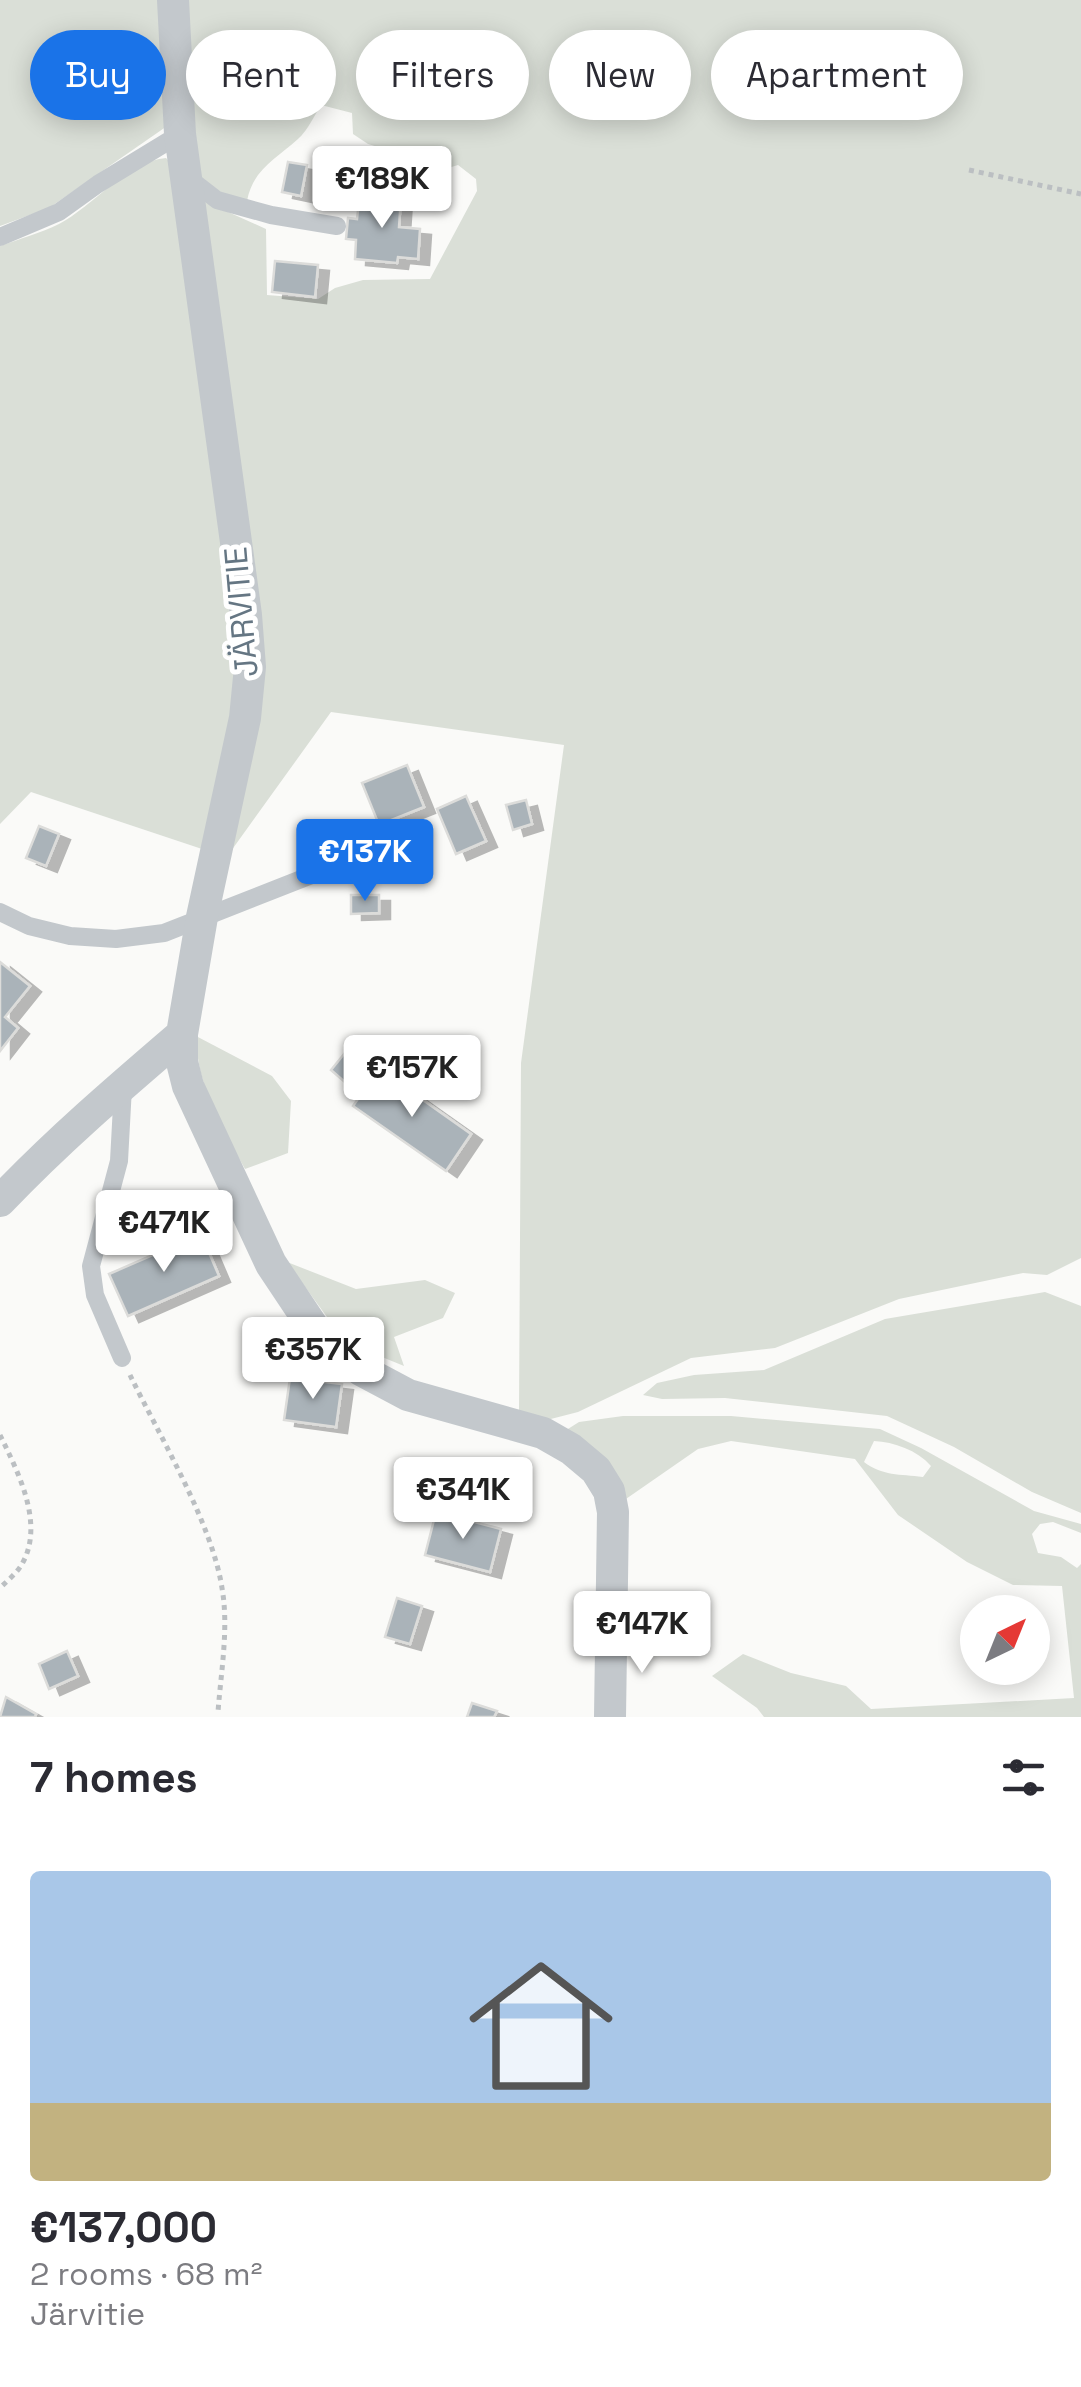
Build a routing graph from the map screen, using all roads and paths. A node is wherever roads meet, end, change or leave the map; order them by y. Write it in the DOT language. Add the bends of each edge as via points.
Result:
graph roads {
  1 [pos="173,0"];
  2 [pos="180,134"];
  3 [pos="969,170"];
  4 [pos="186,176"];
  5 [pos="1081,194"];
  6 [pos="337,226"];
  7 [pos="0,236"];
  8 [pos="416,834"];
  9 [pos="0,912"];
  10 [pos="202,917"];
  11 [pos="182,1034"];
  12 [pos="123,1087"];
  13 [pos="0,1201"];
  14 [pos="122,1358"];
  15 [pos="0,1435"];
  16 [pos="0,1588"];
  17 [pos="218,1712"];
  18 [pos="610,1717"];
  1 -- 2 [label="street, JÄRVITIE"];
  2 -- 4 [label="street, JÄRVITIE"];
  2 -- 7 [label="lane" via="59,212"];
  3 -- 5 [label="path"];
  4 -- 6 [label="lane" via="217,200"];
  4 -- 10 [label="street, JÄRVITIE" via="250,667 246,718"];
  8 -- 10 [label="lane"];
  9 -- 10 [label="lane" via="57,933 116,939 164,934"];
  10 -- 11 [label="street, JÄRVITIE"];
  11 -- 12 [label="street"];
  11 -- 18 [label="street, JÄRVITIE" via="185,1074 206,1130 271,1264 321,1339 408,1395 542,1432 596,1470 613,1512"];
  12 -- 13 [label="street" via="78,1121"];
  12 -- 14 [label="lane" via="119,1161 90,1266"];
  14 -- 17 [label="path" via="213,1553 224,1628"];
  15 -- 16 [label="path" via="21,1485 31,1536 22,1565"];
}
